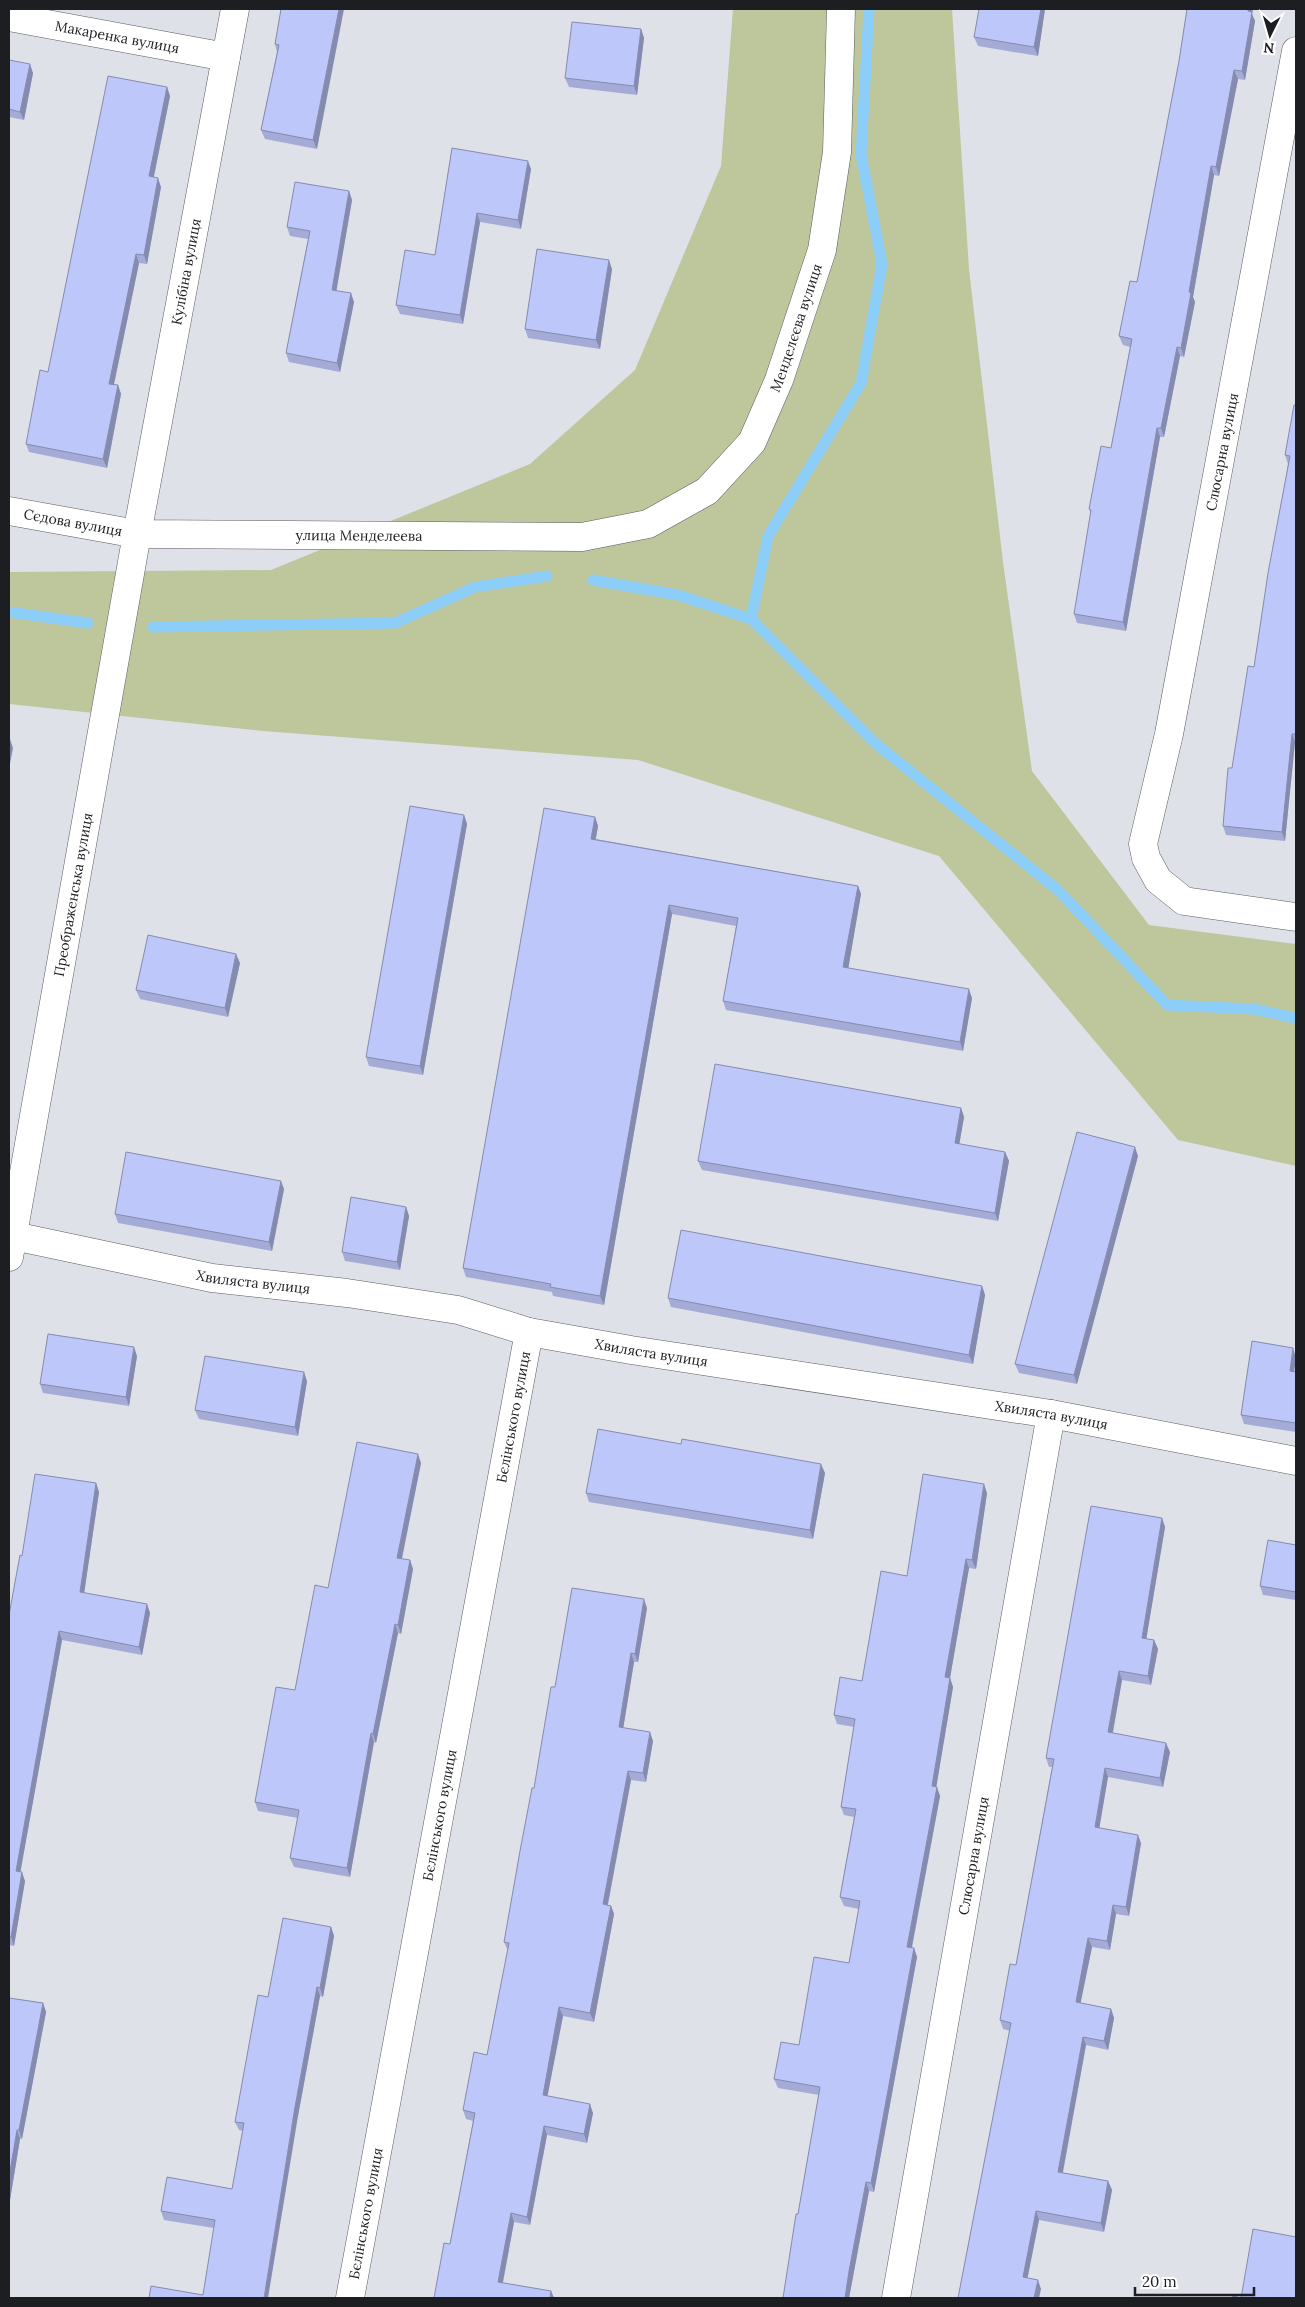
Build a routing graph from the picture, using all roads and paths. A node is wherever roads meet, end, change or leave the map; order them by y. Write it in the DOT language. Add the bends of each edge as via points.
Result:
graph roads {
  1 [pos="235,9"];
  2 [pos="841,9"];
  3 [pos="9,17"];
  4 [pos="1296,51"];
  5 [pos="226,57"];
  6 [pos="9,511"];
  7 [pos="137,534"];
  8 [pos="582,537"];
  9 [pos="1296,917"];
  10 [pos="10,1242"];
  11 [pos="529,1332"];
  12 [pos="1051,1414"];
  13 [pos="1296,1461"];
  14 [pos="350,2298"];
  15 [pos="896,2298"];
  1 -- 5 [label="street, Кулібіна вулиця"];
  2 -- 8 [label="street, Менделєєва вулиця" via="837,152 822,250 779,380 752,442 707,491 648,524"];
  3 -- 5 [label="street, Макаренка вулиця"];
  4 -- 9 [label="street, Слюсарна вулиця" via="1169,734 1144,844 1144,851 1158,880 1184,901"];
  5 -- 7 [label="street, Кулібіна вулиця"];
  6 -- 7 [label="street, Сєдова вулиця"];
  7 -- 8 [label="street, улица Менделеева"];
  7 -- 10 [label="street, Преображенська вулиця"];
  10 -- 11 [label="street, Хвиляста вулиця" via="212,1278 347,1293 458,1310"];
  11 -- 12 [label="street, Хвиляста вулиця"];
  11 -- 14 [label="street, Бєлінського вулиця"];
  12 -- 13 [label="street, Хвиляста вулиця"];
  12 -- 15 [label="street, Слюсарна вулиця"];
}
